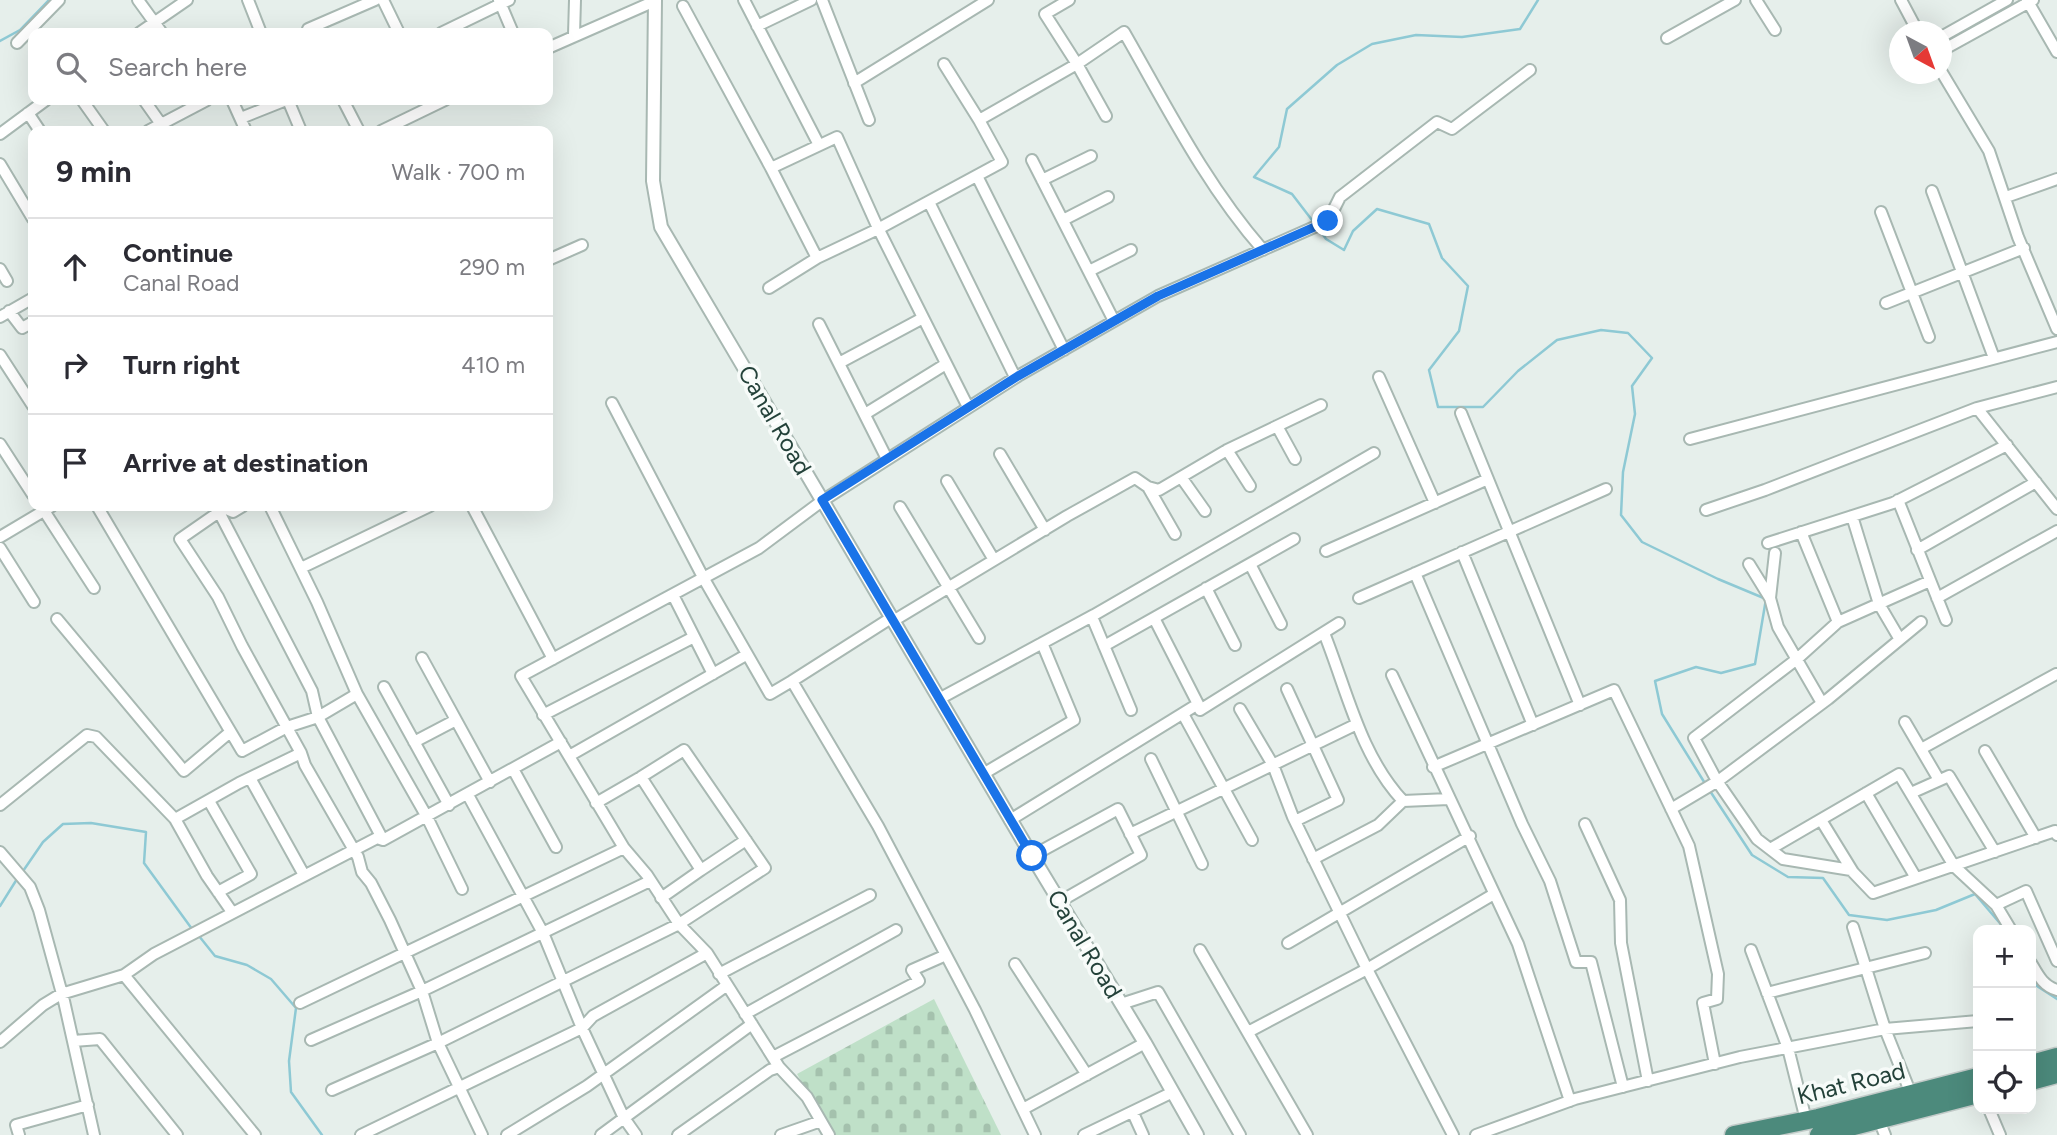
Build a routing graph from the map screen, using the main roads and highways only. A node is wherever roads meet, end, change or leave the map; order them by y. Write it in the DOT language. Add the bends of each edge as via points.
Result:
graph roads {
  1 [pos="2057,1057"];
  2 [pos="2036,1063"];
  3 [pos="2057,1075"];
  4 [pos="1973,1079"];
  5 [pos="2036,1080"];
  6 [pos="1973,1094"];
  7 [pos="1910,1100"];
  8 [pos="1882,1127"];
  9 [pos="1778,1131"];
  10 [pos="1734,1135"];
  11 [pos="1819,1135"];
  1 -- 2 [label="highway"];
  3 -- 5 [label="highway"];
  4 -- 7 [label="highway, Khat Road"];
  6 -- 7 [label="highway, Khat Road"];
  7 -- 8 [label="highway, Khat Road"];
  7 -- 9 [label="highway, Khat Road" via="1806,1120"];
  8 -- 11 [label="highway, Khat Road"];
  9 -- 10 [label="highway, Khat Road"];
}
